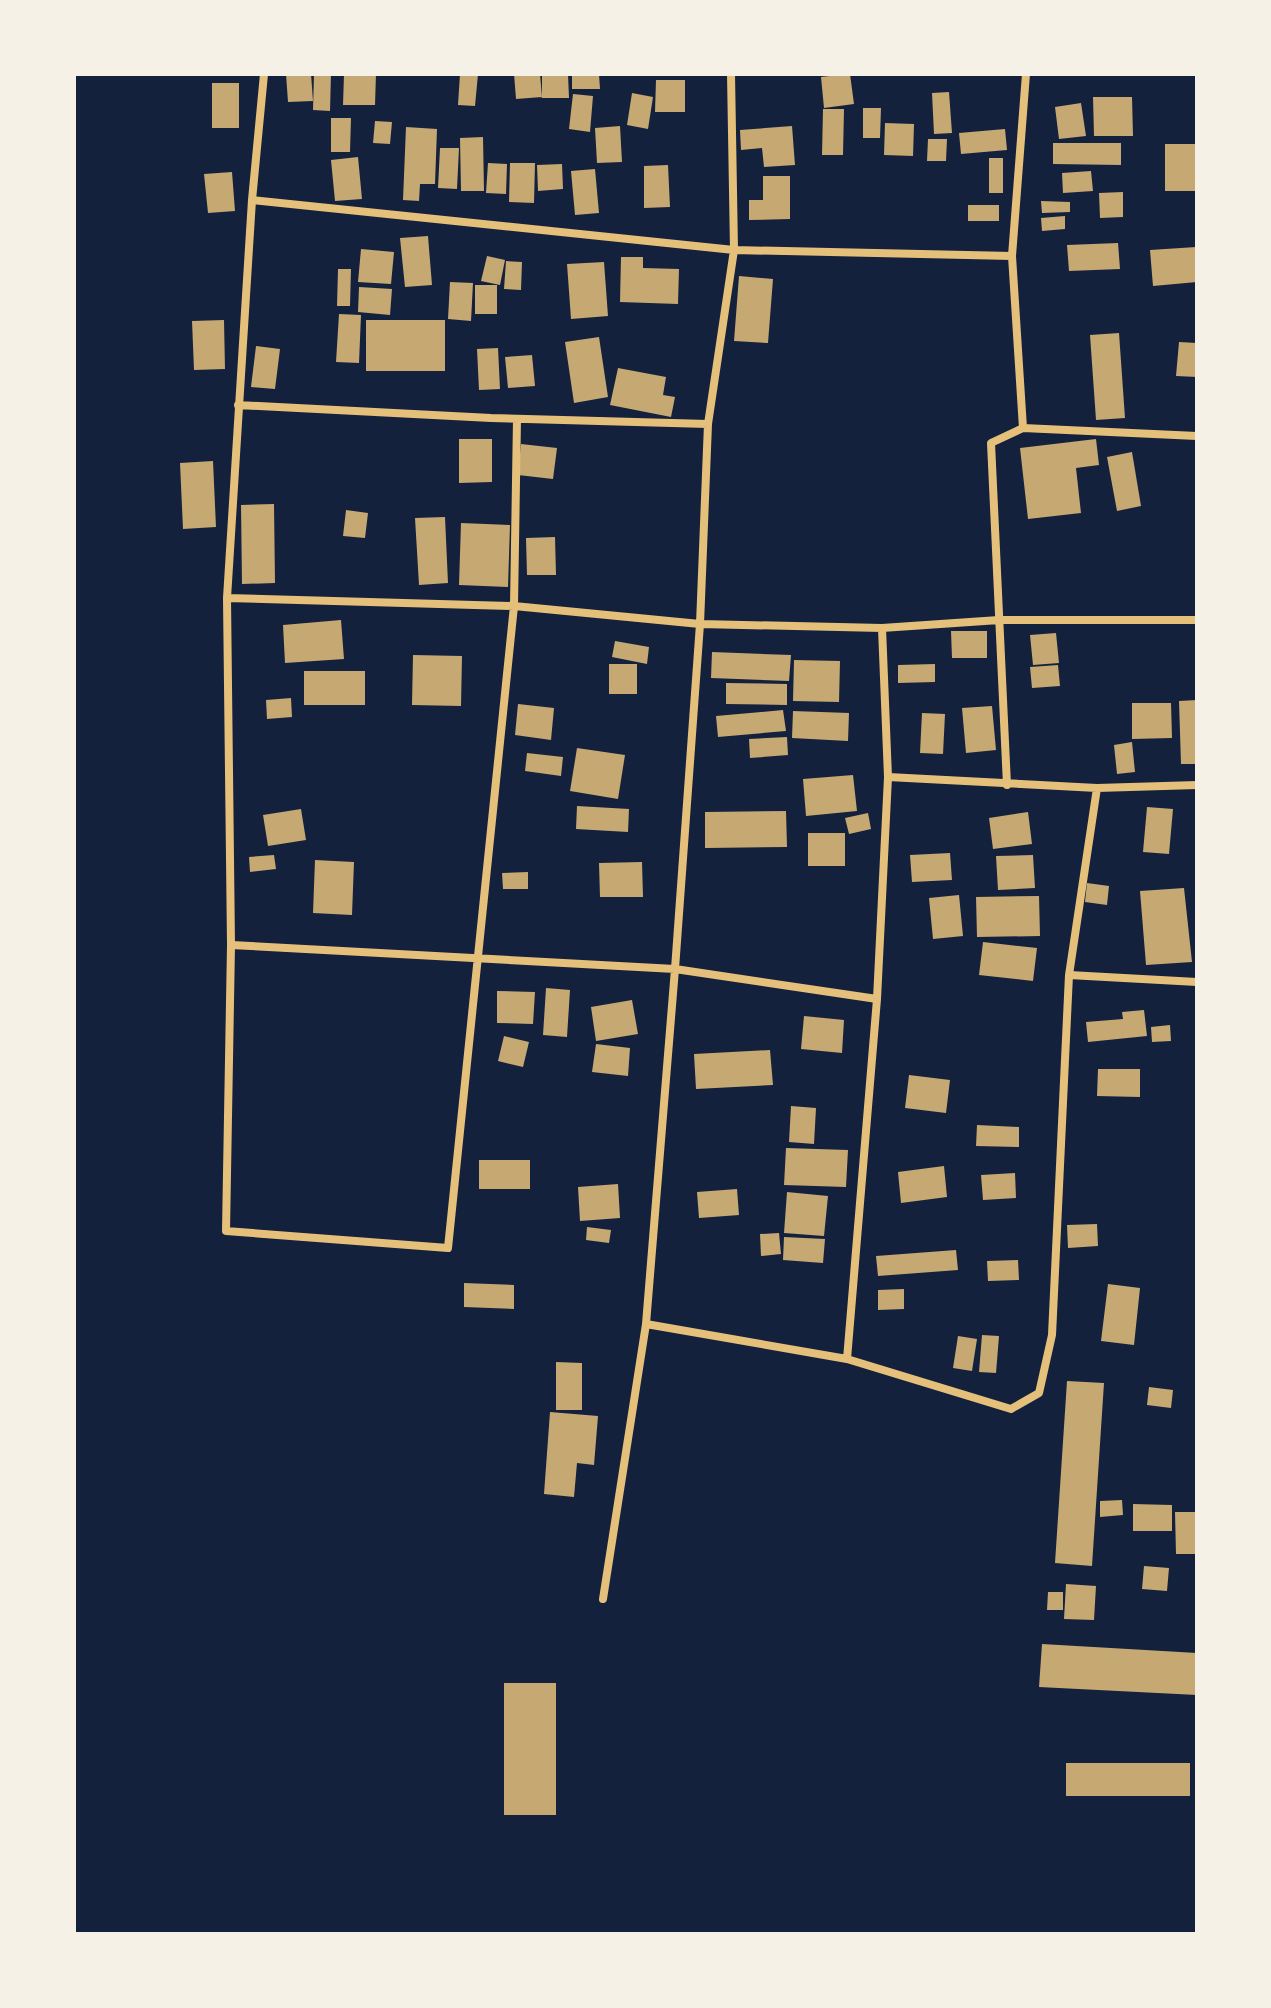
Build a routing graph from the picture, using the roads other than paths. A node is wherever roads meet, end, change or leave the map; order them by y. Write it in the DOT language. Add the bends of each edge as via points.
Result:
graph roads {
  1 [pos="264,74"];
  2 [pos="731,74"];
  3 [pos="1026,74"];
  4 [pos="252,200"];
  5 [pos="734,250"];
  6 [pos="1012,256"];
  7 [pos="238,405"];
  8 [pos="517,419"];
  9 [pos="708,424"];
  10 [pos="1023,428"];
  11 [pos="1197,436"];
  12 [pos="227,598"];
  13 [pos="514,606"];
  14 [pos="999,620"];
  15 [pos="1197,620"];
  16 [pos="700,624"];
  17 [pos="882,628"];
  18 [pos="888,777"];
  19 [pos="1007,785"];
  20 [pos="1197,785"];
  21 [pos="1097,788"];
  22 [pos="231,945"];
  23 [pos="476,958"];
  24 [pos="675,969"];
  25 [pos="1069,975"];
  26 [pos="1197,982"];
  27 [pos="877,999"];
  28 [pos="646,1324"];
  29 [pos="847,1359"];
  30 [pos="603,1599"];
  1 -- 4 [label="street"];
  2 -- 5 [label="street"];
  3 -- 6 [label="street"];
  4 -- 5 [label="street"];
  4 -- 7 [label="street"];
  5 -- 6 [label="street"];
  5 -- 9 [label="street"];
  6 -- 10 [label="street"];
  7 -- 8 [label="street"];
  7 -- 12 [label="street"];
  8 -- 9 [label="street"];
  8 -- 13 [label="street"];
  9 -- 16 [label="street"];
  10 -- 11 [label="street"];
  10 -- 14 [label="street" via="991,443"];
  12 -- 13 [label="street"];
  12 -- 22 [label="street"];
  13 -- 16 [label="street"];
  13 -- 23 [label="street"];
  14 -- 15 [label="street"];
  14 -- 17 [label="street"];
  14 -- 19 [label="street"];
  16 -- 17 [label="street"];
  16 -- 24 [label="street"];
  17 -- 18 [label="street"];
  18 -- 19 [label="street"];
  18 -- 27 [label="street"];
  19 -- 21 [label="street"];
  20 -- 21 [label="street"];
  21 -- 25 [label="street"];
  22 -- 23 [label="street"];
  22 -- 23 [label="street" via="226,1231 448,1248"];
  23 -- 24 [label="street"];
  24 -- 27 [label="street"];
  24 -- 28 [label="street"];
  25 -- 26 [label="street"];
  25 -- 29 [label="street" via="1052,1335 1039,1393 1011,1409"];
  27 -- 29 [label="street"];
  28 -- 29 [label="street"];
  28 -- 30 [label="street"];
}
